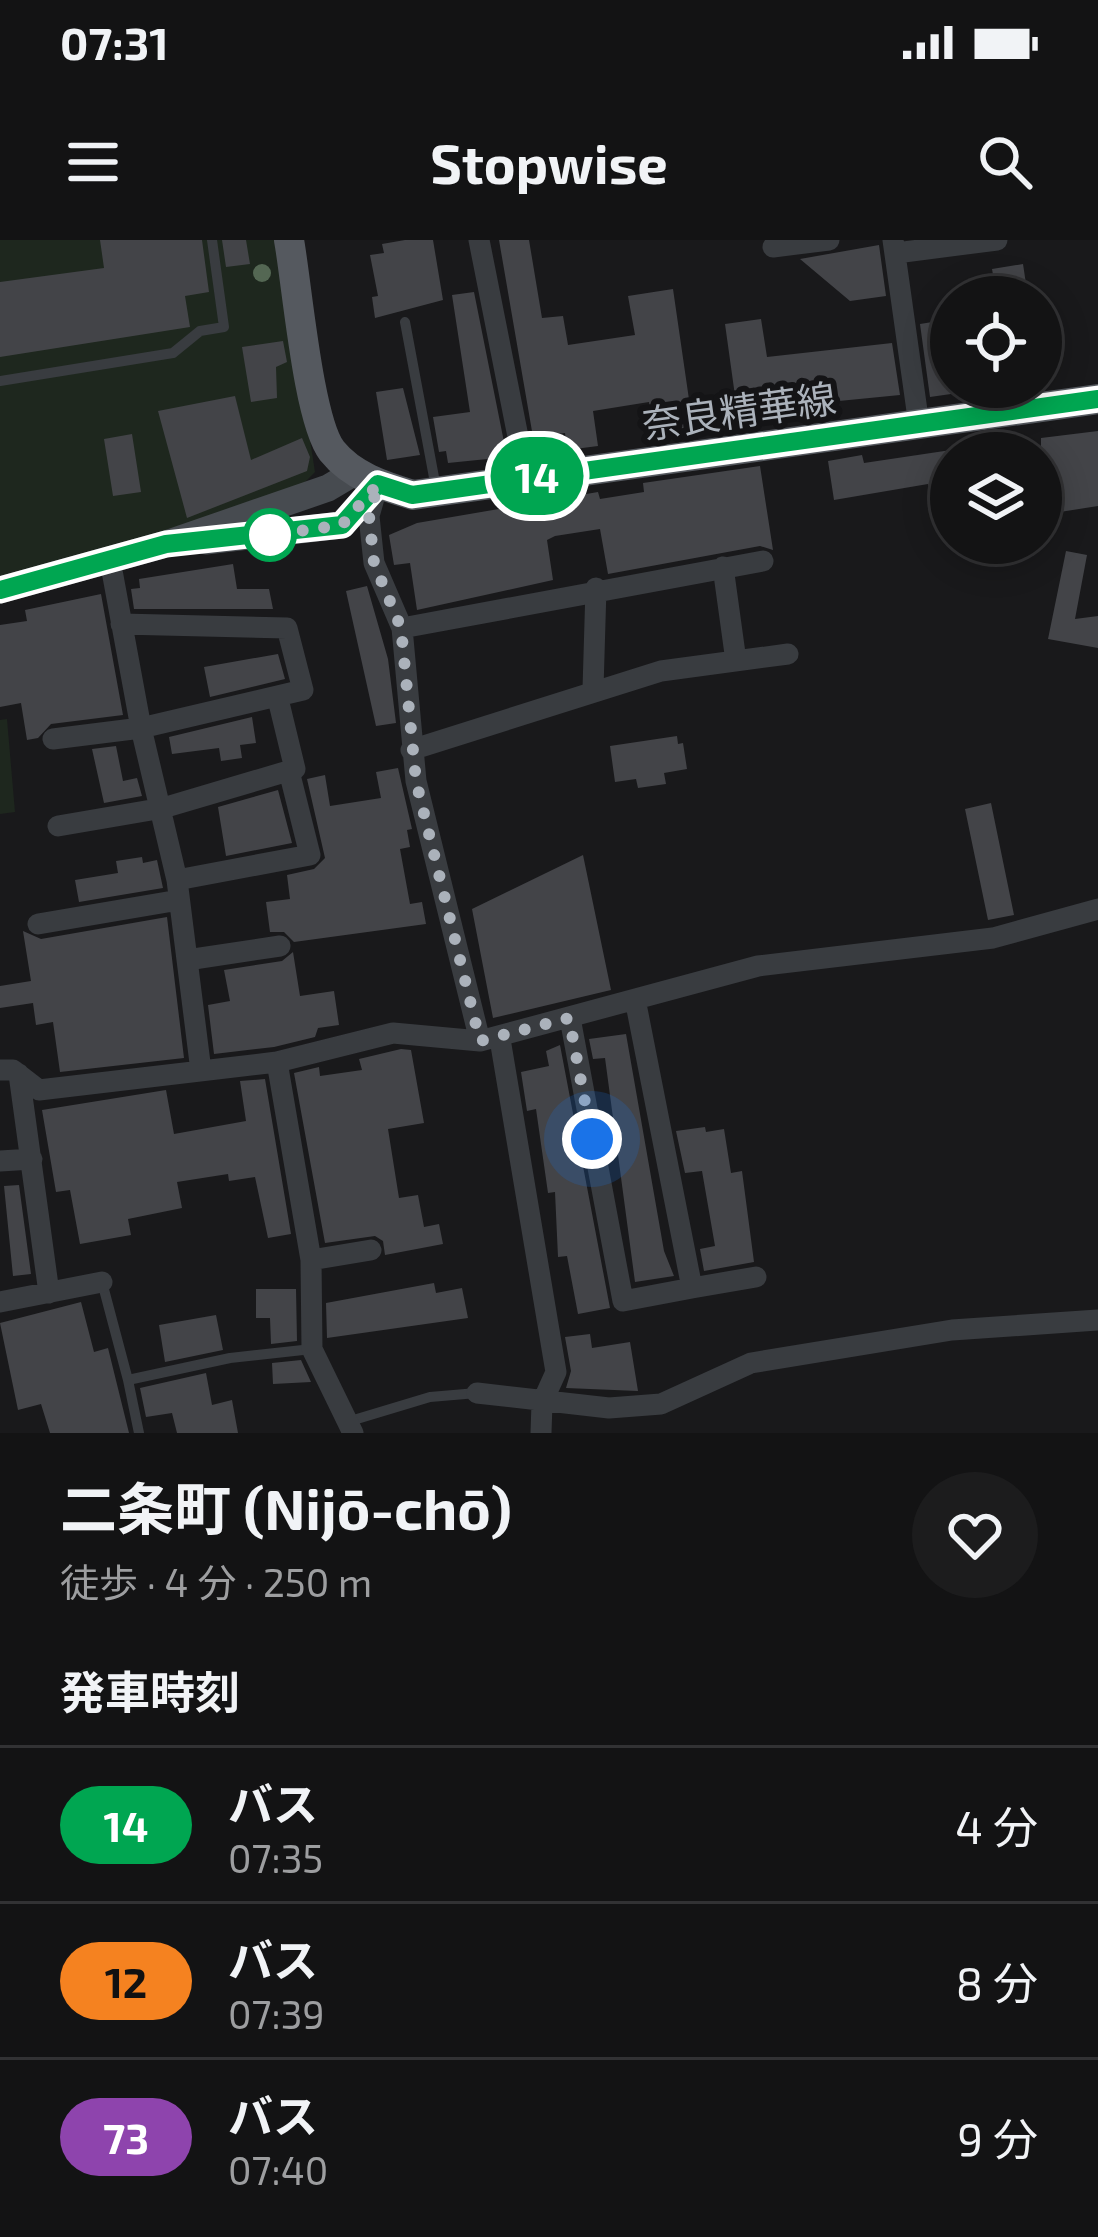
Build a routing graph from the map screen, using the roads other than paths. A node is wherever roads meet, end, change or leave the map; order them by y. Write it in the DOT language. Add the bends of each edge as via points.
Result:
graph roads {
  1 [pos="212,240"];
  2 [pos="290,240"];
  3 [pos="479,240"];
  4 [pos="829,240"];
  5 [pos="997,240"];
  6 [pos="895,246"];
  7 [pos="773,247"];
  8 [pos="406,322"];
  9 [pos="0,381"];
  10 [pos="1098,399"];
  11 [pos="919,424"];
  12 [pos="526,477"];
  13 [pos="367,478"];
  14 [pos="437,491"];
  15 [pos="166,544"];
  16 [pos="110,560"];
  17 [pos="763,561"];
  18 [pos="723,566"];
  19 [pos="596,588"];
  20 [pos="0,590"];
  21 [pos="121,624"];
  22 [pos="401,628"];
  23 [pos="788,654"];
  24 [pos="736,661"];
  25 [pos="593,689"];
  26 [pos="278,699"];
  27 [pos="141,728"];
  28 [pos="53,739"];
  29 [pos="411,750"];
  30 [pos="289,771"];
  31 [pos="163,808"];
  32 [pos="58,826"];
  33 [pos="178,890"];
  34 [pos="1098,909"];
  35 [pos="38,924"];
  36 [pos="280,946"];
  37 [pos="187,960"];
  38 [pos="634,999"];
  39 [pos="569,1018"];
  40 [pos="490,1040"];
  41 [pos="277,1062"];
  42 [pos="201,1071"];
  43 [pos="9,1072"];
  44 [pos="32,1159"];
  45 [pos="0,1161"];
  46 [pos="371,1250"];
  47 [pos="311,1260"];
  48 [pos="756,1276"];
  49 [pos="102,1282"];
  50 [pos="692,1288"];
  51 [pos="49,1293"];
  52 [pos="0,1302"];
  53 [pos="1098,1320"];
  54 [pos="312,1349"];
  55 [pos="128,1380"];
  56 [pos="478,1394"];
  57 [pos="542,1403"];
  58 [pos="350,1428"];
  59 [pos="139,1433"];
  60 [pos="541,1433"];
  1 -- 9 [label="lane" via="224,328 200,331 173,352"];
  2 -- 13 [label="main road" via="329,448"];
  3 -- 12 [label="street"];
  4 -- 7 [label="street"];
  5 -- 6 [label="street"];
  6 -- 11 [label="street"];
  8 -- 14 [label="lane"];
  10 -- 11 [label="main road, 奈良精華線"];
  11 -- 12 [label="main road, 奈良精華線"];
  12 -- 14 [label="main road, 奈良精華線"];
  13 -- 14 [label="main road, 奈良精華線" via="412,495"];
  13 -- 15 [label="main road"];
  13 -- 15 [label="main road" via="342,525"];
  13 -- 22 [label="street" via="372,551"];
  15 -- 16 [label="main road"];
  16 -- 20 [label="main road"];
  16 -- 21 [label="street"];
  17 -- 18 [label="street"];
  18 -- 19 [label="street"];
  18 -- 24 [label="street"];
  19 -- 22 [label="street"];
  19 -- 25 [label="street"];
  21 -- 26 [label="street" via="286,628 302,689"];
  21 -- 27 [label="street"];
  22 -- 29 [label="street"];
  23 -- 24 [label="street"];
  24 -- 25 [label="street"];
  25 -- 29 [label="street"];
  26 -- 27 [label="street"];
  26 -- 30 [label="street" via="295,769"];
  27 -- 28 [label="street"];
  27 -- 31 [label="street"];
  29 -- 40 [label="street"];
  30 -- 31 [label="street"];
  30 -- 33 [label="street" via="310,855"];
  31 -- 32 [label="street"];
  31 -- 33 [label="street"];
  33 -- 35 [label="street"];
  33 -- 37 [label="street"];
  34 -- 38 [label="street" via="993,938 758,966"];
  36 -- 37 [label="street"];
  37 -- 42 [label="street"];
  38 -- 39 [label="street"];
  38 -- 50 [label="street"];
  39 -- 40 [label="street"];
  39 -- 50 [label="street" via="623,1301"];
  40 -- 41 [label="street" via="393,1033"];
  40 -- 57 [label="street" via="556,1372"];
  41 -- 42 [label="street"];
  41 -- 47 [label="street"];
  42 -- 43 [label="street" via="39,1090"];
  43 -- 44 [label="street"];
  44 -- 45 [label="street"];
  44 -- 51 [label="street"];
  46 -- 47 [label="street"];
  47 -- 54 [label="street"];
  48 -- 50 [label="street"];
  49 -- 51 [label="street"];
  49 -- 55 [label="lane"];
  51 -- 52 [label="street"];
  53 -- 57 [label="street" via="952,1330 752,1363 661,1404"];
  54 -- 55 [label="lane"];
  54 -- 58 [label="street"];
  55 -- 59 [label="lane"];
  56 -- 57 [label="street"];
  56 -- 58 [label="lane" via="430,1397"];
  57 -- 60 [label="street"];
}
